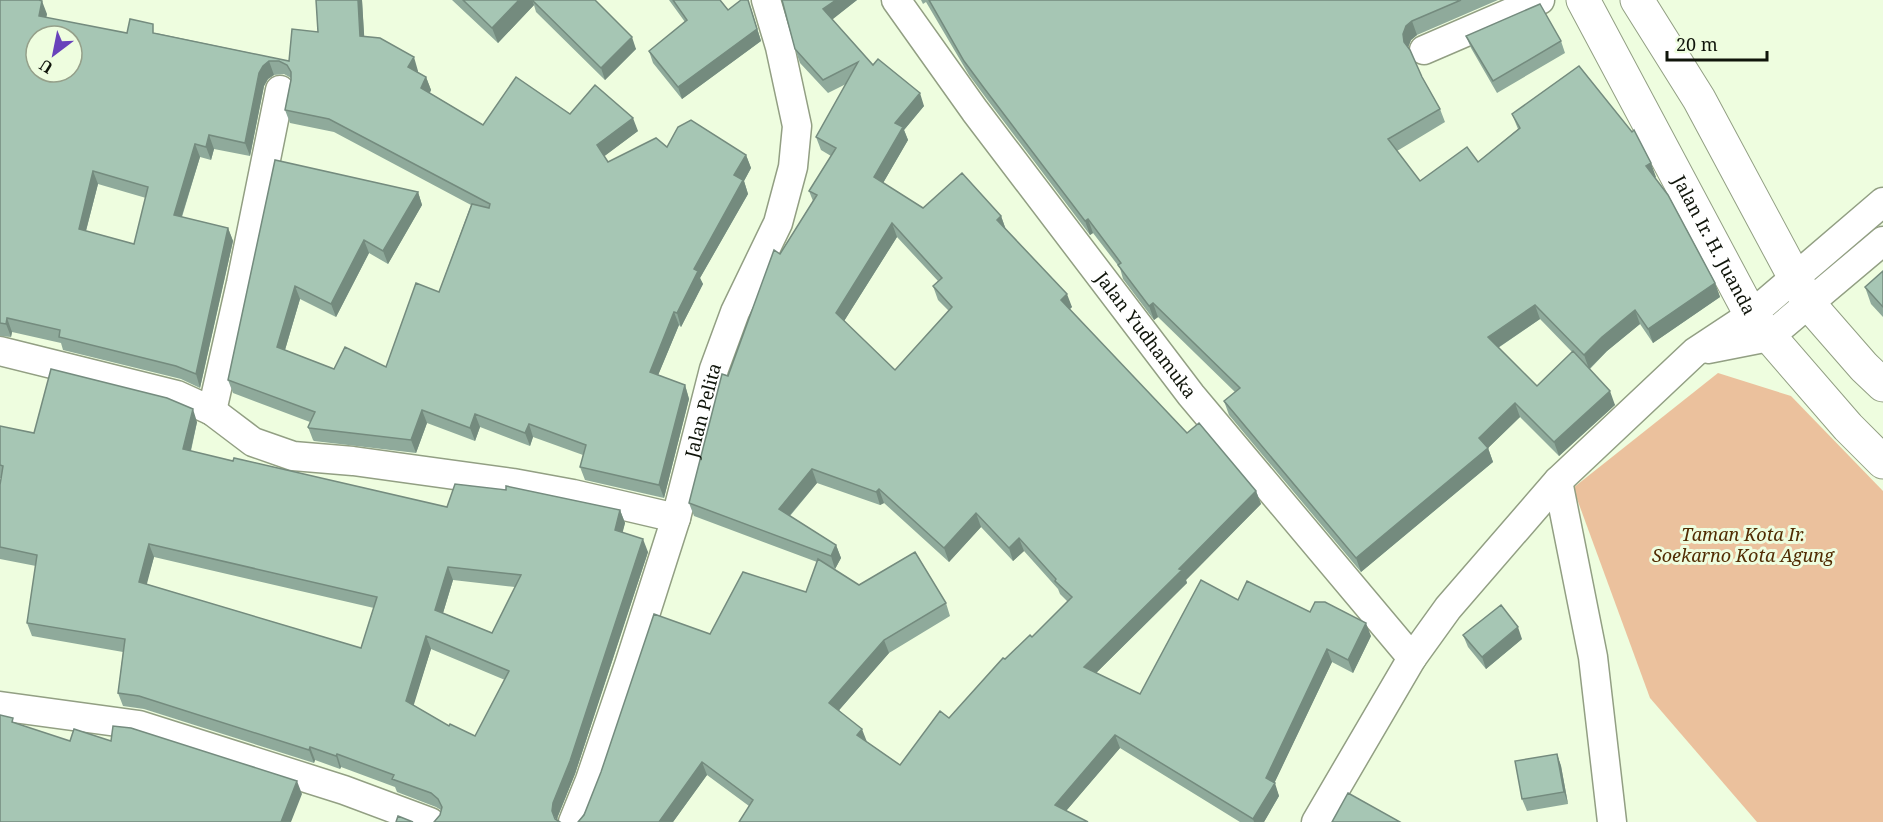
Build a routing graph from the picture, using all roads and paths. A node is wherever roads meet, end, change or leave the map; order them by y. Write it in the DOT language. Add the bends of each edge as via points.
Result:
graph roads {
  1 [pos="766,0"];
  2 [pos="896,0"];
  3 [pos="1540,0"];
  4 [pos="1583,0"];
  5 [pos="1637,0"];
  6 [pos="1424,50"];
  7 [pos="280,90"];
  8 [pos="1883,201"];
  9 [pos="1883,241"];
  10 [pos="1802,291"];
  11 [pos="1760,326"];
  12 [pos="0,351"];
  13 [pos="1883,385"];
  14 [pos="212,411"];
  15 [pos="1883,462"];
  16 [pos="1558,481"];
  17 [pos="676,518"];
  18 [pos="1412,658"];
  19 [pos="0,706"];
  20 [pos="430,822"];
  21 [pos="573,822"];
  22 [pos="1316,822"];
  23 [pos="1612,822"];
  1 -- 17 [label="street, Jalan Pelita" via="797,126 793,167 778,223 735,312 714,369"];
  2 -- 18 [label="street, Jalan Yudhamuka" via="975,111 1191,394"];
  3 -- 6 [label="street"];
  4 -- 11 [label="highway, Jalan Ir. H. Juanda"];
  5 -- 10 [label="highway" via="1698,99"];
  7 -- 14 [label="street"];
  8 -- 10 [label="street"];
  9 -- 10 [label="street"];
  10 -- 11 [label="street"];
  10 -- 13 [label="highway"];
  11 -- 15 [label="highway, Jalan Ir. H. Juanda"];
  11 -- 16 [label="street" via="1695,352"];
  12 -- 14 [label="street" via="177,395"];
  14 -- 17 [label="street" via="254,441 293,456 513,483"];
  16 -- 18 [label="street" via="1448,608"];
  16 -- 23 [label="street" via="1593,657"];
  17 -- 21 [label="street, Jalan Pelita" via="626,676"];
  18 -- 22 [label="street"];
  19 -- 20 [label="street" via="139,725 344,790"];
}
